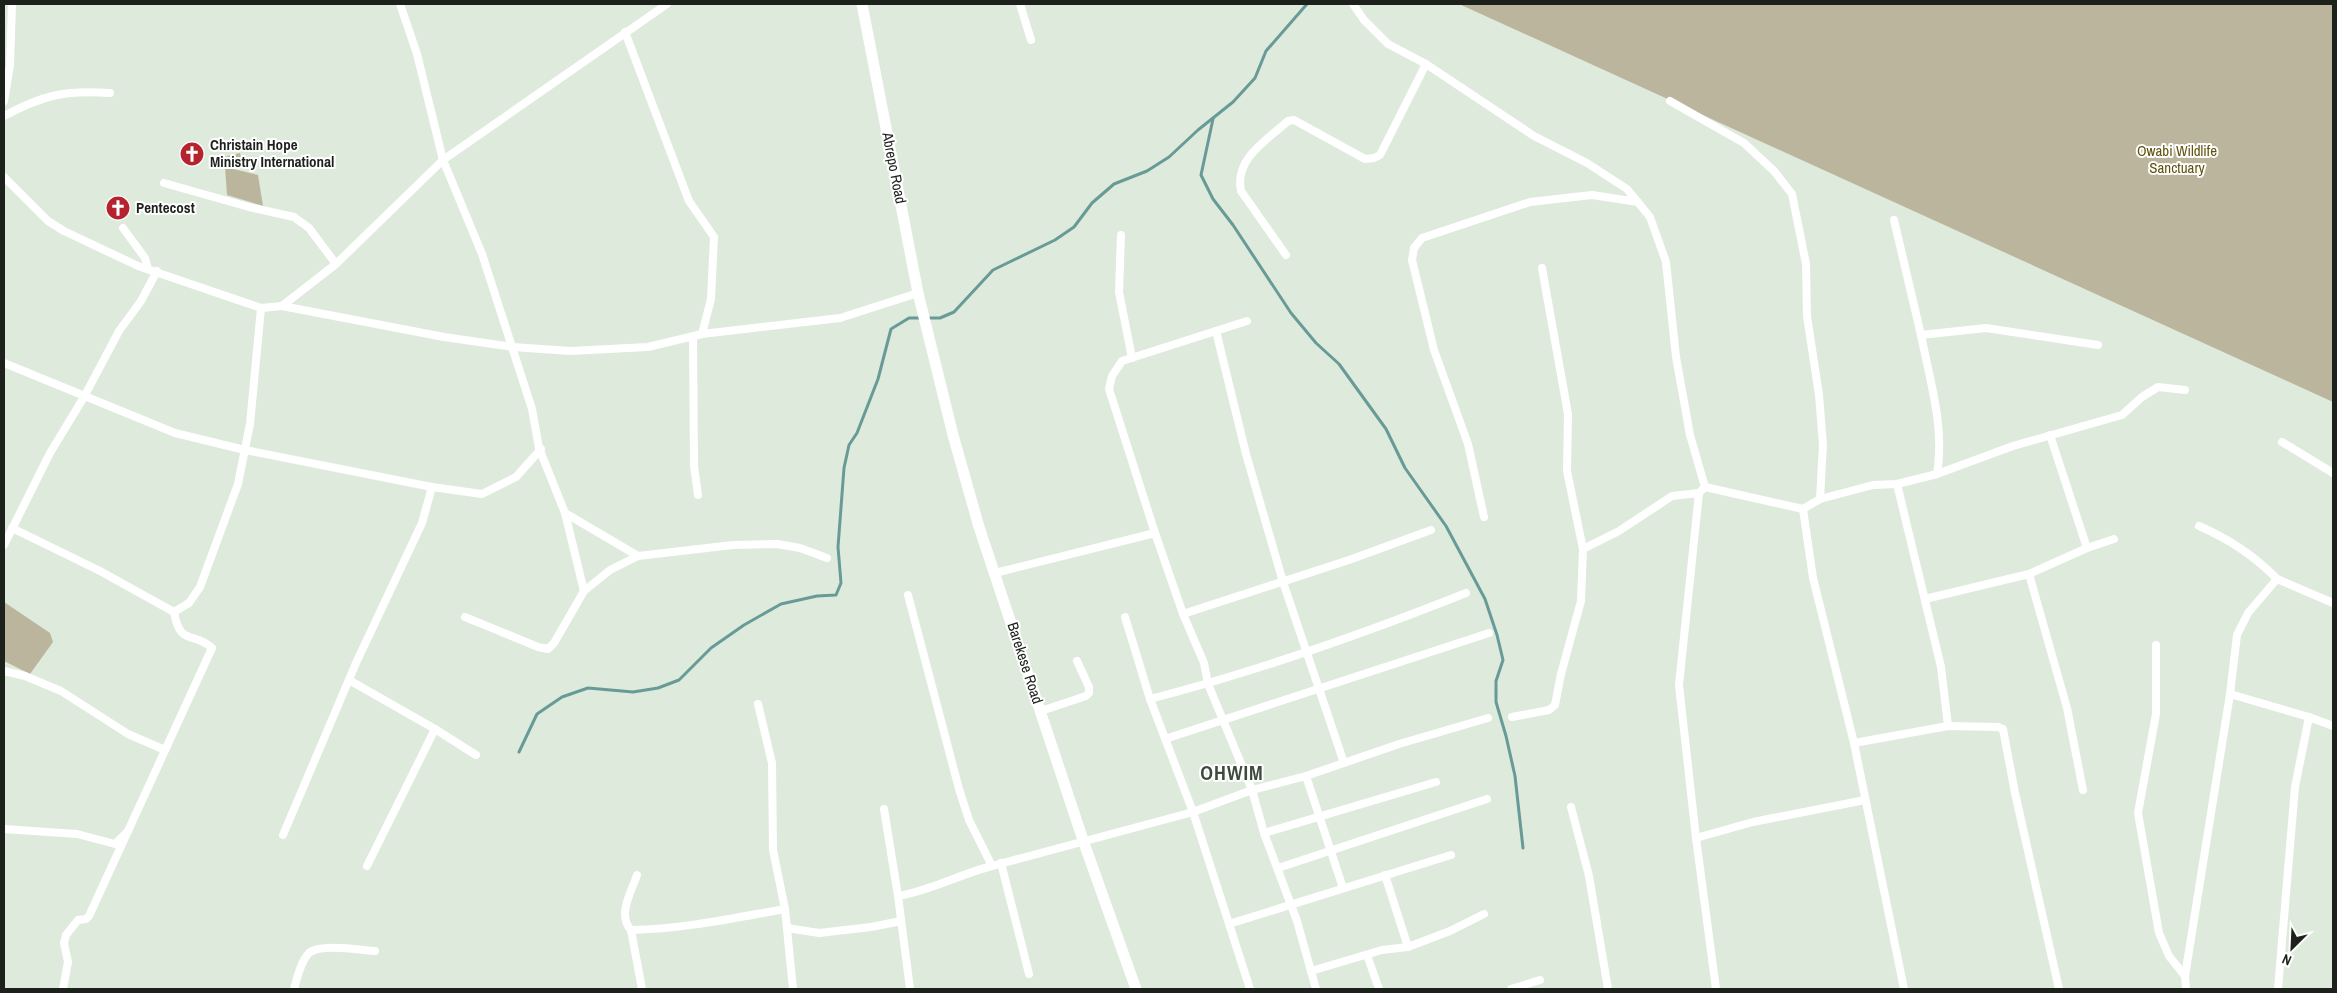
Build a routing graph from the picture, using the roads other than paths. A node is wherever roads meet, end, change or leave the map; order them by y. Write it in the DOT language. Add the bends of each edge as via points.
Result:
graph roads {
  1 [pos="12,4"];
  2 [pos="400,4"];
  3 [pos="667,4"];
  4 [pos="862,4"];
  5 [pos="1020,4"];
  6 [pos="1353,4"];
  7 [pos="7,17"];
  8 [pos="625,32"];
  9 [pos="1030,40"];
  10 [pos="1426,64"];
  11 [pos="110,93"];
  12 [pos="4,101"];
  13 [pos="1670,101"];
  14 [pos="4,116"];
  15 [pos="443,160"];
  16 [pos="4,177"];
  17 [pos="164,183"];
  18 [pos="1638,202"];
  19 [pos="1894,220"];
  20 [pos="123,228"];
  21 [pos="1121,235"];
  22 [pos="1286,255"];
  23 [pos="336,264"];
  24 [pos="1542,268"];
  25 [pos="148,269"];
  26 [pos="157,271"];
  27 [pos="918,293"];
  28 [pos="282,306"];
  29 [pos="261,308"];
  30 [pos="1247,321"];
  31 [pos="1216,331"];
  32 [pos="929,332"];
  33 [pos="702,334"];
  34 [pos="1921,335"];
  35 [pos="693,337"];
  36 [pos="2098,345"];
  37 [pos="513,347"];
  38 [pos="1132,358"];
  39 [pos="4,363"];
  40 [pos="2185,390"];
  41 [pos="84,397"];
  42 [pos="2050,435"];
  43 [pos="2282,442"];
  44 [pos="541,449"];
  45 [pos="245,450"];
  46 [pos="2333,473"];
  47 [pos="1937,474"];
  48 [pos="1897,484"];
  49 [pos="432,487"];
  50 [pos="1705,487"];
  51 [pos="1699,493"];
  52 [pos="698,495"];
  53 [pos="1820,499"];
  54 [pos="1803,509"];
  55 [pos="565,513"];
  56 [pos="1484,517"];
  57 [pos="2199,526"];
  58 [pos="12,528"];
  59 [pos="1431,530"];
  60 [pos="1155,534"];
  61 [pos="2114,540"];
  62 [pos="4,545"];
  63 [pos="2087,548"];
  64 [pos="1583,549"];
  65 [pos="638,556"];
  66 [pos="827,558"];
  67 [pos="994,573"];
  68 [pos="2029,574"];
  69 [pos="2277,578"];
  70 [pos="1284,582"];
  71 [pos="584,591"];
  72 [pos="1466,593"];
  73 [pos="908,595"];
  74 [pos="1925,598"];
  75 [pos="2333,603"];
  76 [pos="174,612"];
  77 [pos="1183,614"];
  78 [pos="465,617"];
  79 [pos="1125,617"];
  80 [pos="1489,633"];
  81 [pos="2156,645"];
  82 [pos="1307,651"];
  83 [pos="1077,661"];
  84 [pos="4,671"];
  85 [pos="349,680"];
  86 [pos="1208,684"];
  87 [pos="1320,689"];
  88 [pos="2230,694"];
  89 [pos="1150,699"];
  90 [pos="758,704"];
  91 [pos="1041,711"];
  92 [pos="2309,716"];
  93 [pos="1512,717"];
  94 [pos="1488,718"];
  95 [pos="1223,722"];
  96 [pos="1948,726"];
  97 [pos="2333,726"];
  98 [pos="435,729"];
  99 [pos="1166,739"];
  100 [pos="1854,743"];
  101 [pos="166,750"];
  102 [pos="476,755"];
  103 [pos="1344,763"];
  104 [pos="1306,776"];
  105 [pos="1436,782"];
  106 [pos="1252,790"];
  107 [pos="2083,790"];
  108 [pos="1487,799"];
  109 [pos="1865,800"];
  110 [pos="884,808"];
  111 [pos="1571,808"];
  112 [pos="1193,812"];
  113 [pos="1318,816"];
  114 [pos="132,826"];
  115 [pos="4,829"];
  116 [pos="1264,833"];
  117 [pos="283,835"];
  118 [pos="1696,838"];
  119 [pos="1084,843"];
  120 [pos="1330,850"];
  121 [pos="1451,855"];
  122 [pos="1001,863"];
  123 [pos="367,866"];
  124 [pos="992,866"];
  125 [pos="1278,868"];
  126 [pos="1384,875"];
  127 [pos="637,876"];
  128 [pos="1343,888"];
  129 [pos="898,896"];
  130 [pos="1291,904"];
  131 [pos="785,909"];
  132 [pos="1484,914"];
  133 [pos="901,921"];
  134 [pos="1228,924"];
  135 [pos="787,928"];
  136 [pos="631,930"];
  137 [pos="1408,947"];
  138 [pos="375,951"];
  139 [pos="1367,955"];
  140 [pos="1311,971"];
  141 [pos="1029,974"];
  142 [pos="2185,976"];
  143 [pos="1540,980"];
  144 [pos="1520,988"];
  145 [pos="63,989"];
  146 [pos="294,989"];
  147 [pos="642,989"];
  148 [pos="793,989"];
  149 [pos="910,989"];
  150 [pos="1136,989"];
  151 [pos="1250,989"];
  152 [pos="1316,989"];
  153 [pos="1379,989"];
  154 [pos="1511,989"];
  155 [pos="1608,989"];
  156 [pos="1716,989"];
  157 [pos="1904,989"];
  158 [pos="2059,989"];
  159 [pos="2186,989"];
  160 [pos="2278,989"];
  1 -- 7 [label="street"];
  2 -- 15 [label="street" via="417,54"];
  3 -- 8 [label="street"];
  4 -- 27 [label="main road, Abrepo Road"];
  5 -- 9 [label="street"];
  6 -- 10 [label="street" via="1388,44"];
  7 -- 12 [label="street" via="10,64"];
  8 -- 15 [label="street"];
  8 -- 33 [label="street" via="689,201 714,237 711,299"];
  10 -- 18 [label="street" via="1534,136 1587,163 1628,189"];
  10 -- 22 [label="street" via="1380,155 1364,160 1294,120 1245,160 1240,172 1241,191"];
  11 -- 14 [label="street" via="75,91 46,96"];
  13 -- 53 [label="street" via="1744,143 1774,171 1792,194 1806,264 1808,316 1819,394 1823,445"];
  15 -- 23 [label="street"];
  15 -- 37 [label="street" via="482,254"];
  16 -- 25 [label="street" via="48,221"];
  17 -- 23 [label="street" via="294,217 309,228"];
  18 -- 50 [label="street" via="1650,217 1666,262 1676,357 1688,426"];
  18 -- 56 [label="street" via="1592,195 1530,202 1422,238 1414,248 1412,260 1434,350 1468,444"];
  19 -- 34 [label="street"];
  20 -- 25 [label="street" via="145,258"];
  21 -- 38 [label="street" via="1119,292"];
  23 -- 28 [label="street"];
  24 -- 64 [label="street" via="1568,414 1567,471"];
  25 -- 26 [label="street"];
  26 -- 29 [label="street"];
  26 -- 41 [label="street" via="141,301 119,331"];
  27 -- 32 [label="main road, Abrepo Road"];
  27 -- 33 [label="street" via="840,318"];
  28 -- 29 [label="street"];
  28 -- 37 [label="street"];
  29 -- 45 [label="street"];
  30 -- 31 [label="street"];
  31 -- 38 [label="street"];
  31 -- 70 [label="street" via="1246,454"];
  32 -- 67 [label="main road, Barekese Road" via="953,435"];
  33 -- 35 [label="street"];
  34 -- 36 [label="street" via="1986,328"];
  34 -- 47 [label="street" via="1939,426"];
  35 -- 37 [label="street" via="648,347 570,351"];
  35 -- 52 [label="street" via="694,466"];
  37 -- 44 [label="street"];
  38 -- 60 [label="street" via="1122,361 1112,376 1109,389"];
  39 -- 41 [label="street"];
  40 -- 42 [label="street" via="2158,387 2122,415"];
  41 -- 45 [label="street" via="175,433"];
  41 -- 58 [label="street"];
  42 -- 47 [label="street"];
  42 -- 63 [label="street"];
  43 -- 46 [label="street"];
  44 -- 49 [label="street" via="516,477 482,494"];
  44 -- 55 [label="street"];
  45 -- 49 [label="street"];
  45 -- 76 [label="street" via="238,484 200,587 189,603"];
  47 -- 48 [label="street"];
  48 -- 53 [label="street" via="1874,485"];
  48 -- 74 [label="street"];
  49 -- 85 [label="street" via="422,522"];
  50 -- 51 [label="street"];
  50 -- 54 [label="street"];
  51 -- 64 [label="street" via="1672,496 1619,532"];
  51 -- 118 [label="street" via="1679,685"];
  53 -- 54 [label="street"];
  54 -- 100 [label="street" via="1813,578"];
  55 -- 65 [label="street"];
  55 -- 71 [label="street"];
  57 -- 69 [label="street" via="2226,538 2261,562"];
  58 -- 62 [label="street"];
  58 -- 76 [label="street"];
  59 -- 70 [label="street"];
  60 -- 67 [label="street"];
  60 -- 77 [label="street"];
  61 -- 63 [label="street"];
  63 -- 68 [label="street"];
  64 -- 93 [label="street" via="1582,601 1555,705 1549,710"];
  65 -- 66 [label="street" via="733,545 777,544"];
  65 -- 71 [label="street" via="610,570"];
  67 -- 91 [label="main road, Barekese Road"];
  68 -- 74 [label="street"];
  68 -- 107 [label="street" via="2067,708"];
  69 -- 75 [label="street"];
  69 -- 88 [label="street" via="2248,613 2237,635"];
  70 -- 77 [label="street"];
  70 -- 82 [label="street"];
  71 -- 78 [label="street" via="548,649"];
  72 -- 82 [label="street" via="1375,630"];
  73 -- 124 [label="street" via="959,789 969,820"];
  74 -- 96 [label="street" via="1941,667"];
  76 -- 101 [label="street" via="177,626 184,634 212,648"];
  77 -- 86 [label="street" via="1204,662"];
  79 -- 89 [label="street"];
  80 -- 87 [label="street"];
  81 -- 142 [label="street" via="2156,714 2138,813 2159,933 2169,956"];
  82 -- 86 [label="street"];
  82 -- 87 [label="street"];
  83 -- 91 [label="street" via="1089,693"];
  84 -- 101 [label="street" via="61,691 128,734"];
  85 -- 98 [label="street"];
  85 -- 117 [label="street"];
  86 -- 89 [label="street"];
  86 -- 95 [label="street"];
  87 -- 95 [label="street"];
  87 -- 103 [label="street"];
  88 -- 92 [label="street"];
  88 -- 142 [label="street"];
  89 -- 99 [label="street"];
  90 -- 131 [label="street" via="772,763 773,850"];
  91 -- 119 [label="main road, Barekese Road"];
  92 -- 97 [label="street"];
  92 -- 160 [label="street" via="2295,787"];
  94 -- 103 [label="street"];
  95 -- 99 [label="street"];
  95 -- 106 [label="street"];
  96 -- 100 [label="street"];
  96 -- 158 [label="street" via="2003,729"];
  98 -- 102 [label="street"];
  98 -- 123 [label="street"];
  99 -- 112 [label="street"];
  100 -- 109 [label="street"];
  101 -- 114 [label="street"];
  103 -- 104 [label="street"];
  104 -- 106 [label="street"];
  104 -- 113 [label="street"];
  105 -- 113 [label="street"];
  106 -- 112 [label="street"];
  106 -- 116 [label="street"];
  108 -- 120 [label="street"];
  109 -- 118 [label="street" via="1753,822"];
  109 -- 157 [label="street"];
  110 -- 129 [label="street"];
  111 -- 155 [label="street" via="1588,876"];
  112 -- 119 [label="street"];
  112 -- 134 [label="street"];
  113 -- 116 [label="street"];
  113 -- 120 [label="street"];
  114 -- 115 [label="street" via="115,844 77,834"];
  114 -- 145 [label="street" via="90,916 78,920 66,935 64,948 68,962"];
  116 -- 125 [label="street"];
  118 -- 156 [label="street"];
  119 -- 122 [label="street"];
  119 -- 150 [label="main road, Barekese Road"];
  120 -- 125 [label="street"];
  120 -- 128 [label="street"];
  121 -- 126 [label="street"];
  122 -- 124 [label="street"];
  122 -- 141 [label="street"];
  124 -- 129 [label="street"];
  125 -- 130 [label="street"];
  126 -- 128 [label="street"];
  126 -- 137 [label="street"];
  127 -- 136 [label="street" via="624,915 625,924"];
  128 -- 130 [label="street"];
  129 -- 133 [label="street"];
  130 -- 134 [label="street"];
  130 -- 140 [label="street"];
  131 -- 135 [label="street"];
  131 -- 136 [label="street" via="665,929"];
  132 -- 137 [label="street"];
  133 -- 135 [label="street" via="871,928 820,933"];
  133 -- 149 [label="street"];
  134 -- 151 [label="street"];
  135 -- 148 [label="street"];
  136 -- 147 [label="street"];
  137 -- 139 [label="street"];
  138 -- 146 [label="street" via="315,950 308,954"];
  139 -- 140 [label="street"];
  139 -- 153 [label="street"];
  140 -- 152 [label="street"];
  142 -- 159 [label="street"];
  143 -- 144 [label="street"];
  144 -- 154 [label="street"];
}
